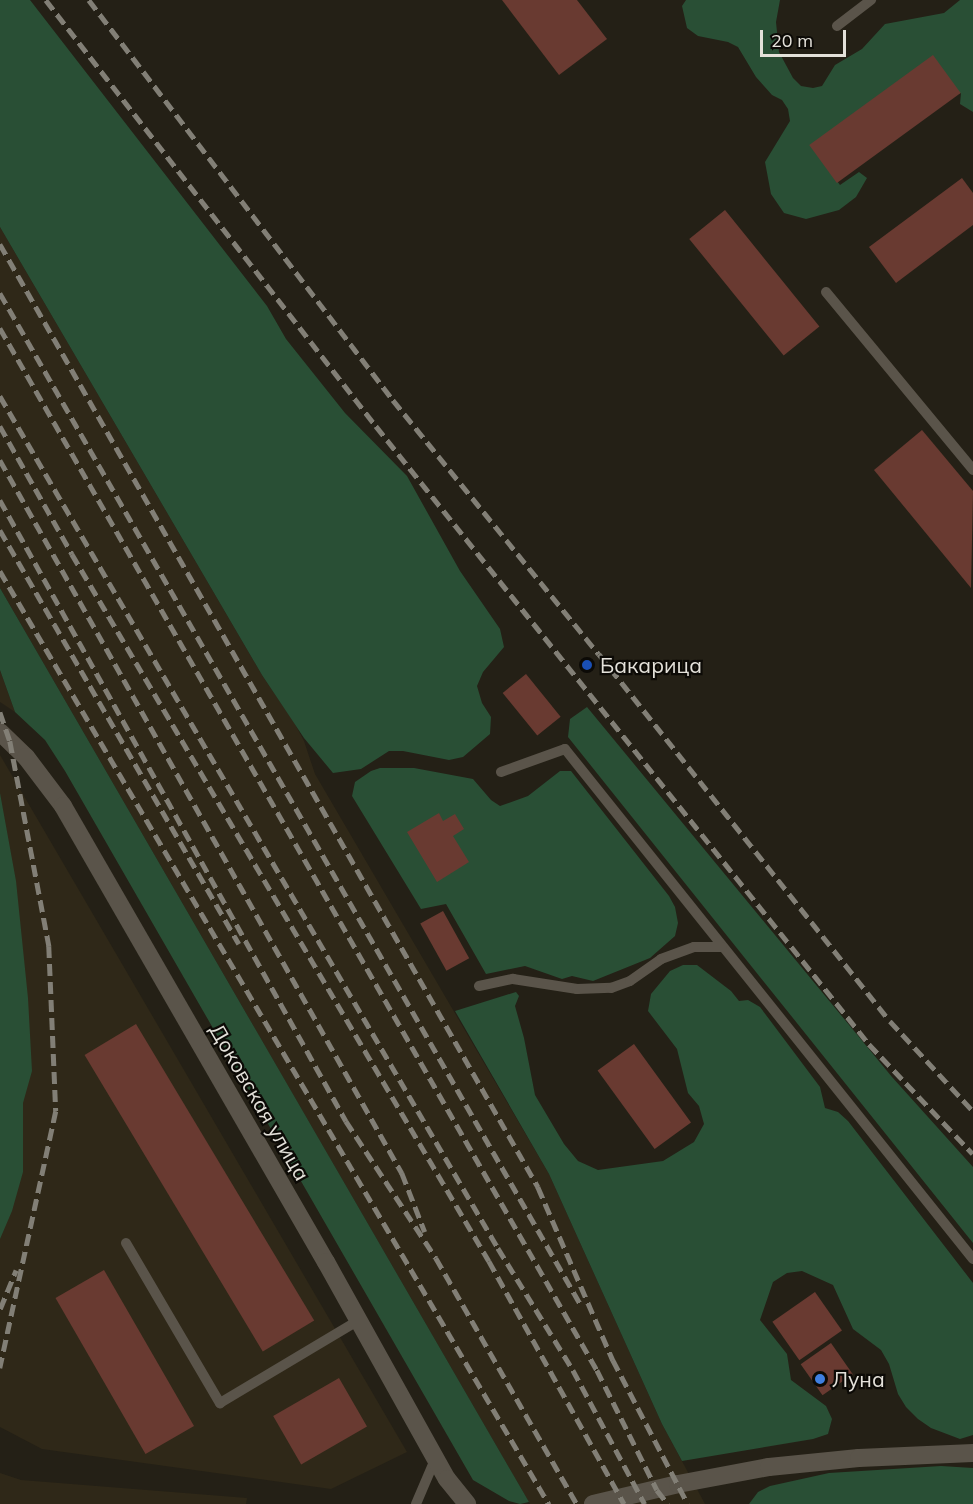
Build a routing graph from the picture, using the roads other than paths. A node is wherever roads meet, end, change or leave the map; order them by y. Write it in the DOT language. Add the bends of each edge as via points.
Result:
graph roads {
  1 [pos="871,0"];
  2 [pos="837,26"];
  3 [pos="826,292"];
  4 [pos="973,470"];
  5 [pos="0,732"];
  6 [pos="501,772"];
  7 [pos="722,947"];
  8 [pos="478,986"];
  9 [pos="126,1243"];
  10 [pos="973,1259"];
  11 [pos="359,1320"];
  12 [pos="973,1453"];
  13 [pos="436,1457"];
  14 [pos="416,1504"];
  15 [pos="467,1504"];
  16 [pos="593,1504"];
  1 -- 2 [label="lane"];
  3 -- 4 [label="lane"];
  5 -- 11 [label="street, Доковская улица" via="26,757 63,806"];
  6 -- 7 [label="lane" via="565,749"];
  7 -- 8 [label="lane" via="694,947 662,959 630,981 611,988 577,989 513,979"];
  7 -- 10 [label="lane"];
  9 -- 11 [label="lane" via="220,1403"];
  11 -- 13 [label="street, Доковская улица"];
  12 -- 16 [label="street" via="769,1467"];
  13 -- 14 [label="lane"];
  13 -- 15 [label="street, Доковская улица" via="456,1493"];
}
